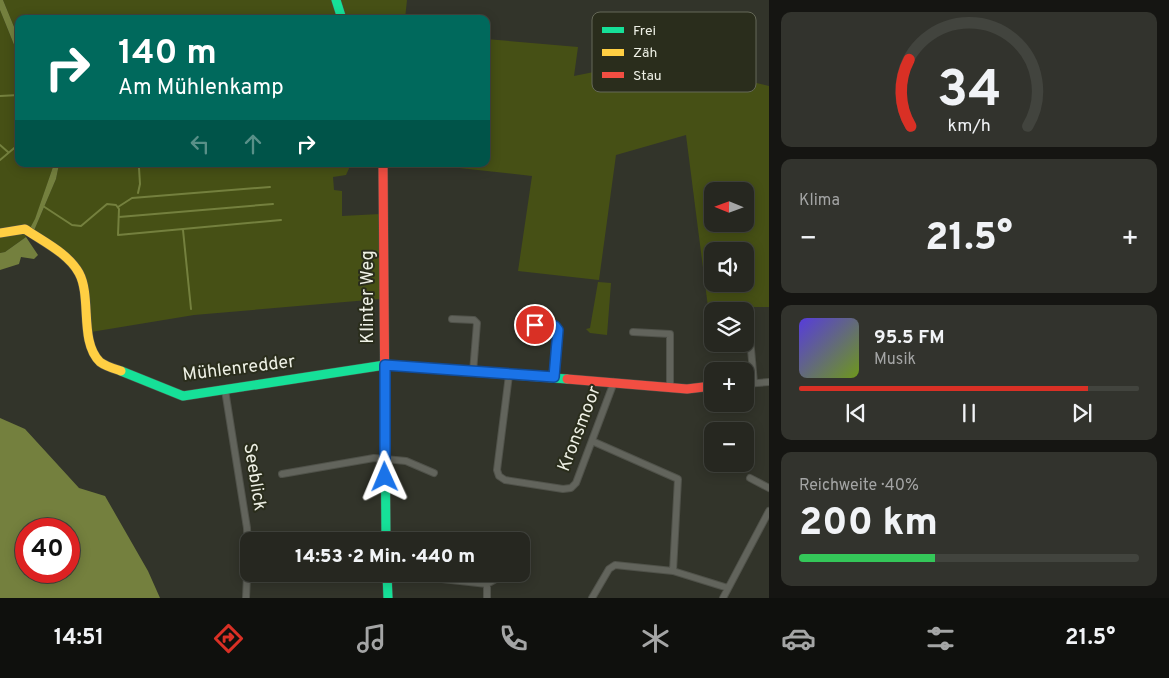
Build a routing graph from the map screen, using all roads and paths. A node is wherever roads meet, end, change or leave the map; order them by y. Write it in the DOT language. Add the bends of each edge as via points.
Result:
graph roads {
  1 [pos="336,0"];
  2 [pos="341,15"];
  3 [pos="384,167"];
  4 [pos="0,233"];
  5 [pos="452,319"];
  6 [pos="535,325"];
  7 [pos="633,332"];
  8 [pos="385,365"];
  9 [pos="474,372"];
  10 [pos="509,375"];
  11 [pos="554,377"];
  12 [pos="614,382"];
  13 [pos="769,382"];
  14 [pos="754,383"];
  15 [pos="670,387"];
  16 [pos="704,387"];
  17 [pos="225,390"];
  18 [pos="592,441"];
  19 [pos="385,460"];
  20 [pos="434,473"];
  21 [pos="282,474"];
  22 [pos="750,478"];
  23 [pos="769,488"];
  24 [pos="769,511"];
  25 [pos="386,532"];
  26 [pos="673,571"];
  27 [pos="387,582"];
  28 [pos="469,582"];
  29 [pos="490,582"];
  30 [pos="487,584"];
  31 [pos="728,588"];
  32 [pos="246,598"];
  33 [pos="388,598"];
  34 [pos="487,598"];
  35 [pos="592,598"];
  36 [pos="723,598"];
  1 -- 2 [label="street"];
  3 -- 8 [label="street, Klinter Weg"];
  4 -- 17 [label="street, Mühlenredder" via="28,231 78,272 89,335 101,363 183,396"];
  5 -- 9 [label="street" via="477,323"];
  6 -- 11 [label="street" via="555,326 558,330"];
  7 -- 15 [label="street" via="670,334"];
  8 -- 9 [label="street, Mühlenredder"];
  8 -- 17 [label="street, Mühlenredder"];
  8 -- 19 [label="street, Klinter Weg"];
  9 -- 10 [label="street, Mühlenredder"];
  10 -- 11 [label="street, Mühlenredder"];
  10 -- 18 [label="street, Kronsmoor" via="496,470 499,476 505,480 571,488 576,483"];
  11 -- 12 [label="street, Mühlenredder"];
  12 -- 15 [label="street, Mühlenredder"];
  12 -- 18 [label="street, Kronsmoor"];
  13 -- 14 [label="street"];
  15 -- 16 [label="street, Mühlenredder"];
  17 -- 32 [label="street, Seeblick" via="247,528"];
  18 -- 26 [label="street" via="678,479"];
  19 -- 20 [label="street" via="406,461"];
  19 -- 21 [label="street" via="374,458"];
  19 -- 25 [label="street, Klinter Weg"];
  22 -- 23 [label="street"];
  24 -- 31 [label="street"];
  26 -- 31 [label="street"];
  26 -- 35 [label="street" via="615,566 609,569"];
  27 -- 33 [label="street"];
  28 -- 30 [label="street"];
  29 -- 30 [label="street"];
  30 -- 34 [label="street"];
  31 -- 36 [label="street"];
}
